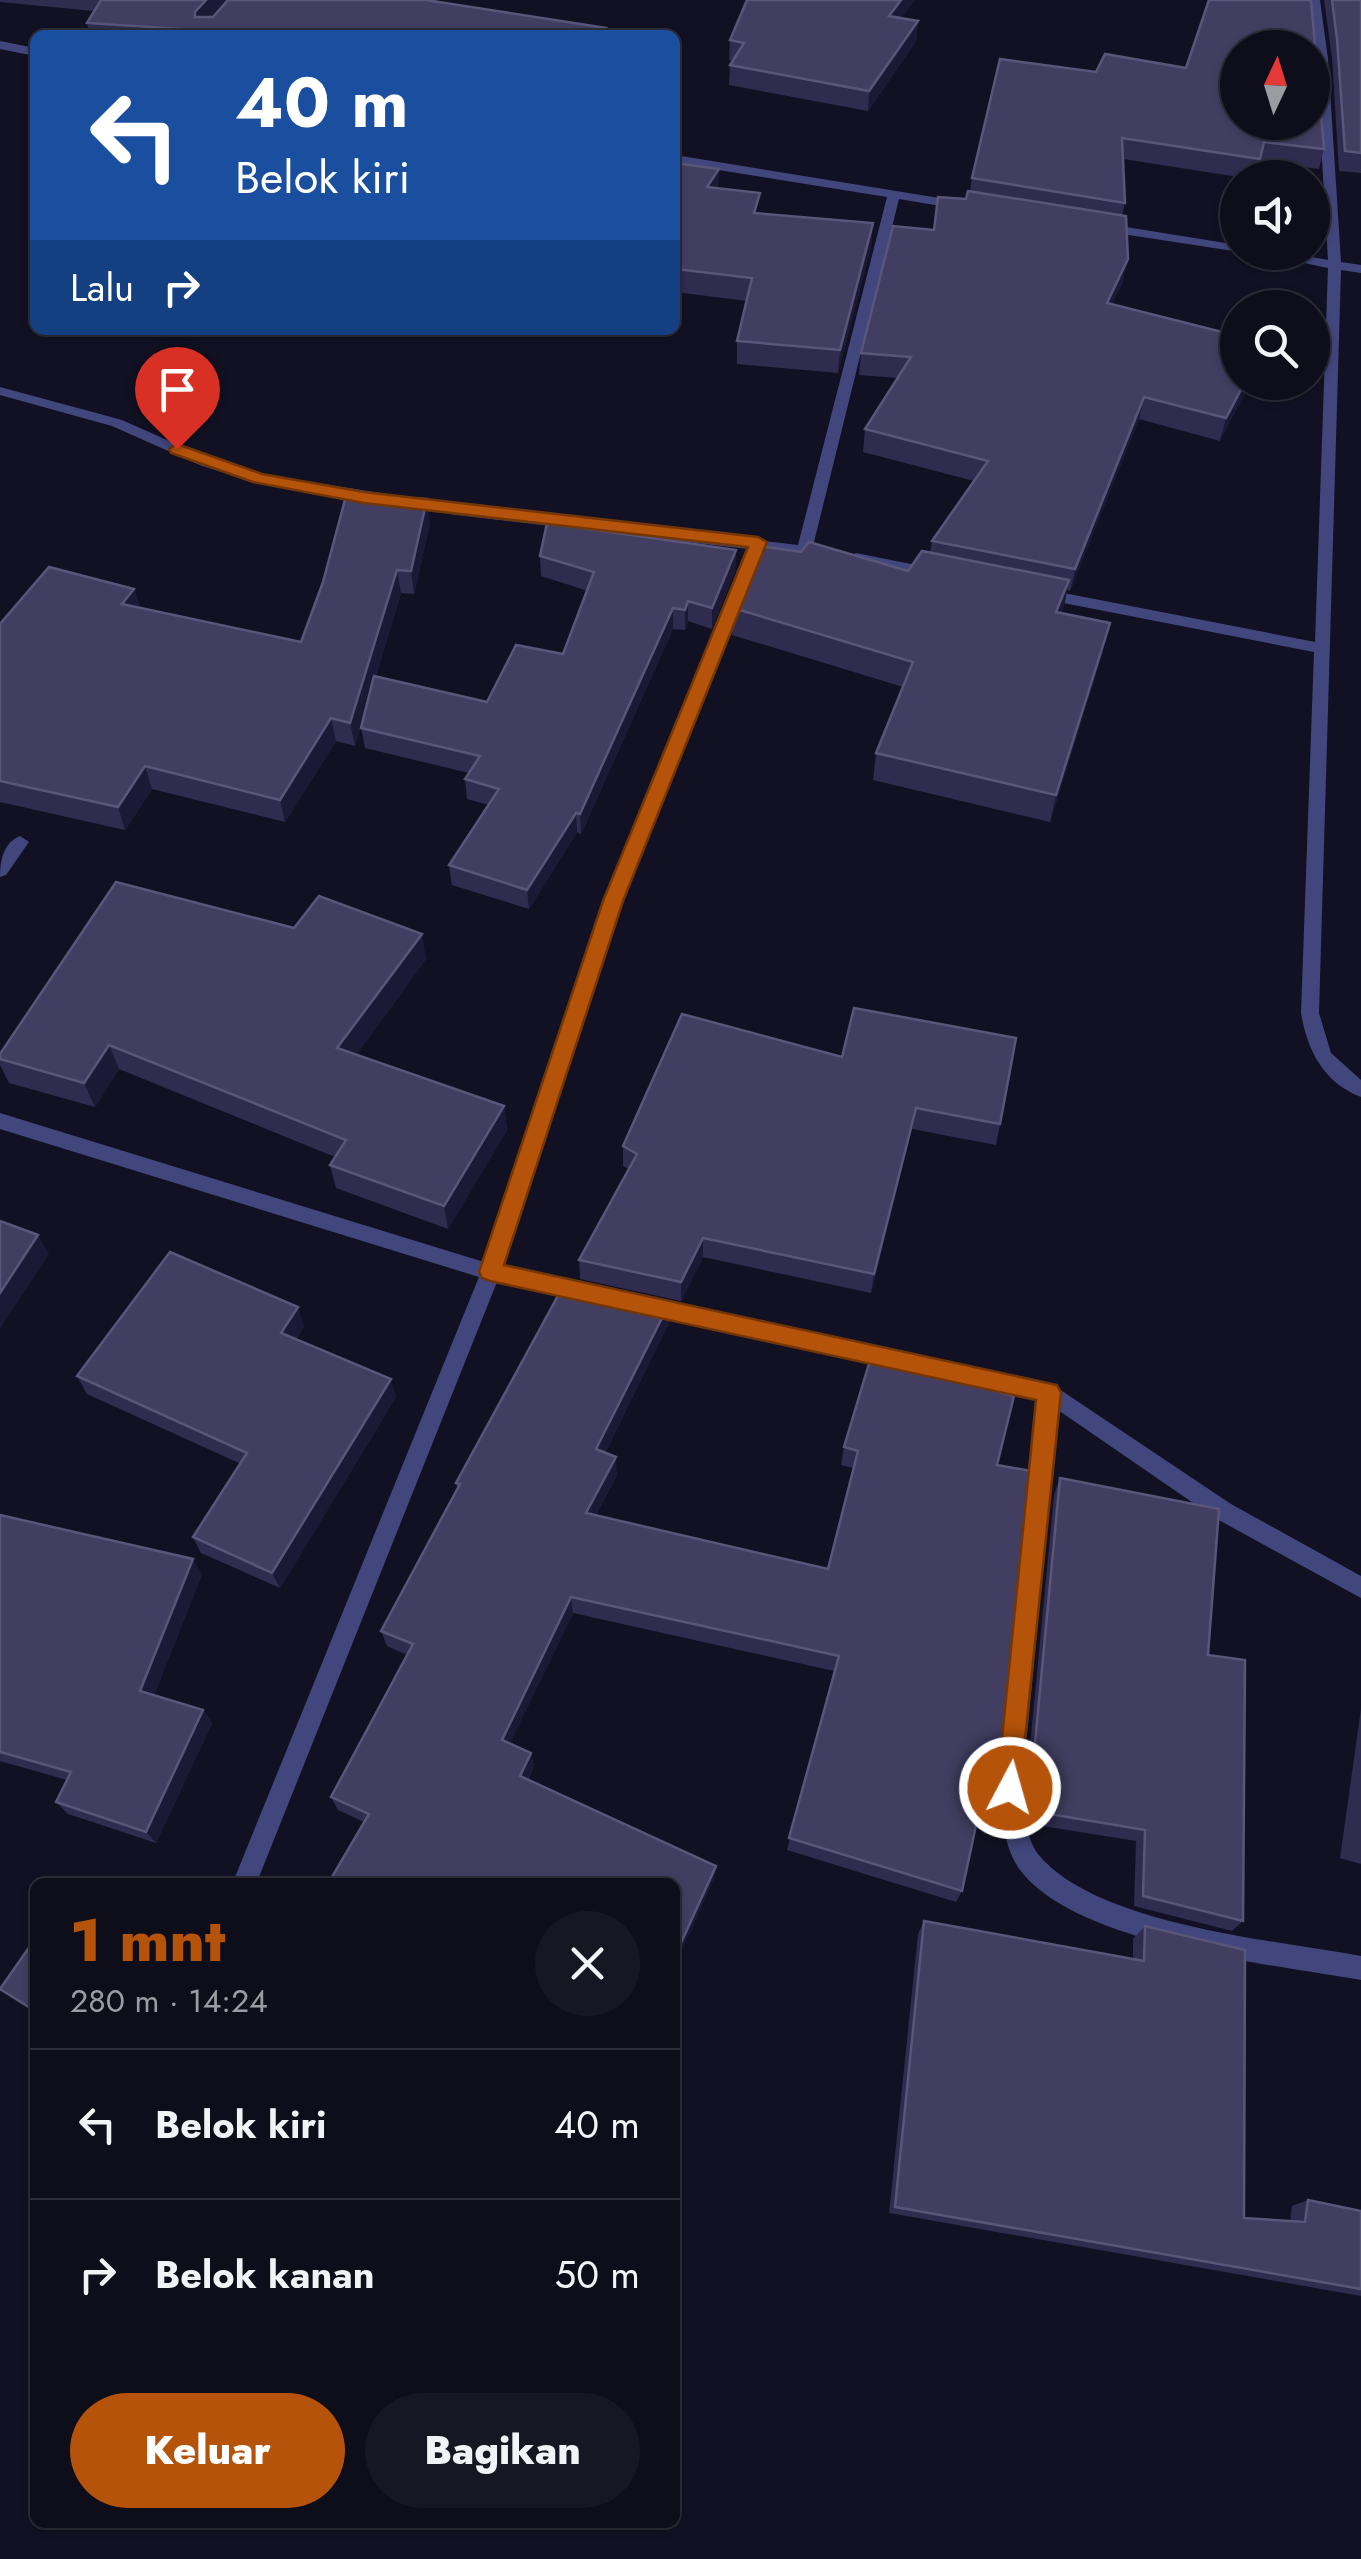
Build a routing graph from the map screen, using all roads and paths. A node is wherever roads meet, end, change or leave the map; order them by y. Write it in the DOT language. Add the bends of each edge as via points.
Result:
graph roads {
  1 [pos="1314,0"];
  2 [pos="0,45"];
  3 [pos="30,51"];
  4 [pos="680,160"];
  5 [pos="894,194"];
  6 [pos="989,210"];
  7 [pos="1084,225"];
  8 [pos="1220,246"];
  9 [pos="1330,264"];
  10 [pos="1334,265"];
  11 [pos="1361,269"];
  12 [pos="0,391"];
  13 [pos="758,542"];
  14 [pos="805,548"];
  15 [pos="958,578"];
  16 [pos="1015,589"];
  17 [pos="1320,648"];
  18 [pos="20,842"];
  19 [pos="0,871"];
  20 [pos="1361,1090"];
  21 [pos="0,1120"];
  22 [pos="490,1272"];
  23 [pos="1049,1393"];
  24 [pos="1361,1588"];
  25 [pos="247,1878"];
  26 [pos="1361,1968"];
  1 -- 10 [label="street"];
  2 -- 3 [label="street"];
  4 -- 5 [label="street"];
  5 -- 6 [label="street"];
  5 -- 14 [label="street"];
  7 -- 8 [label="street"];
  9 -- 10 [label="street"];
  10 -- 11 [label="street"];
  10 -- 17 [label="street"];
  12 -- 13 [label="street" via="116,423 259,478 457,510"];
  13 -- 14 [label="street"];
  13 -- 22 [label="street" via="613,901"];
  14 -- 15 [label="street"];
  16 -- 17 [label="street"];
  17 -- 20 [label="street" via="1310,1012 1316,1048"];
  18 -- 19 [label="street"];
  21 -- 22 [label="street"];
  22 -- 23 [label="street"];
  22 -- 25 [label="street"];
  23 -- 24 [label="street" via="1224,1511"];
  23 -- 26 [label="street" via="1010,1788 1029,1862 1072,1898 1146,1926"];
}
